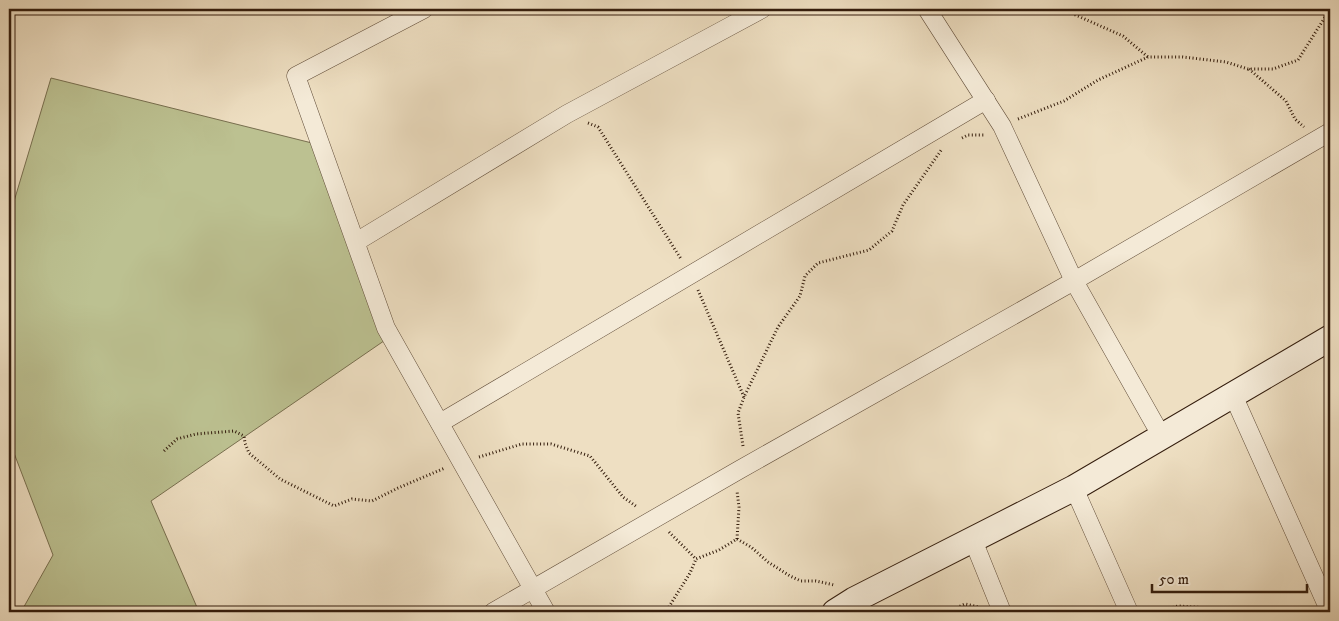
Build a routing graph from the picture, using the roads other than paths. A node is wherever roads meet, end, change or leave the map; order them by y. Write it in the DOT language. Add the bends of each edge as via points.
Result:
graph roads {
  1 [pos="424,9"];
  2 [pos="762,9"];
  3 [pos="927,9"];
  4 [pos="986,100"];
  5 [pos="1330,132"];
  6 [pos="356,242"];
  7 [pos="1074,281"];
  8 [pos="1330,338"];
  9 [pos="1233,395"];
  10 [pos="440,423"];
  11 [pos="1162,437"];
  12 [pos="1074,488"];
  13 [pos="973,540"];
  14 [pos="533,589"];
  15 [pos="844,606"];
  16 [pos="493,612"];
  17 [pos="546,612"];
  18 [pos="1002,612"];
  19 [pos="1129,612"];
  20 [pos="1330,612"];
  1 -- 6 [label="street" via="296,76"];
  2 -- 6 [label="street" via="567,114"];
  3 -- 4 [label="street"];
  4 -- 7 [label="street" via="1002,126"];
  4 -- 10 [label="street"];
  5 -- 7 [label="street"];
  6 -- 10 [label="street" via="386,328"];
  7 -- 11 [label="street"];
  7 -- 14 [label="street"];
  8 -- 9 [label="street"];
  9 -- 11 [label="street"];
  9 -- 20 [label="street"];
  10 -- 14 [label="street"];
  11 -- 12 [label="street"];
  12 -- 13 [label="street"];
  12 -- 19 [label="street"];
  13 -- 15 [label="street"];
  13 -- 18 [label="street"];
  14 -- 16 [label="street"];
  14 -- 17 [label="street"];
}
